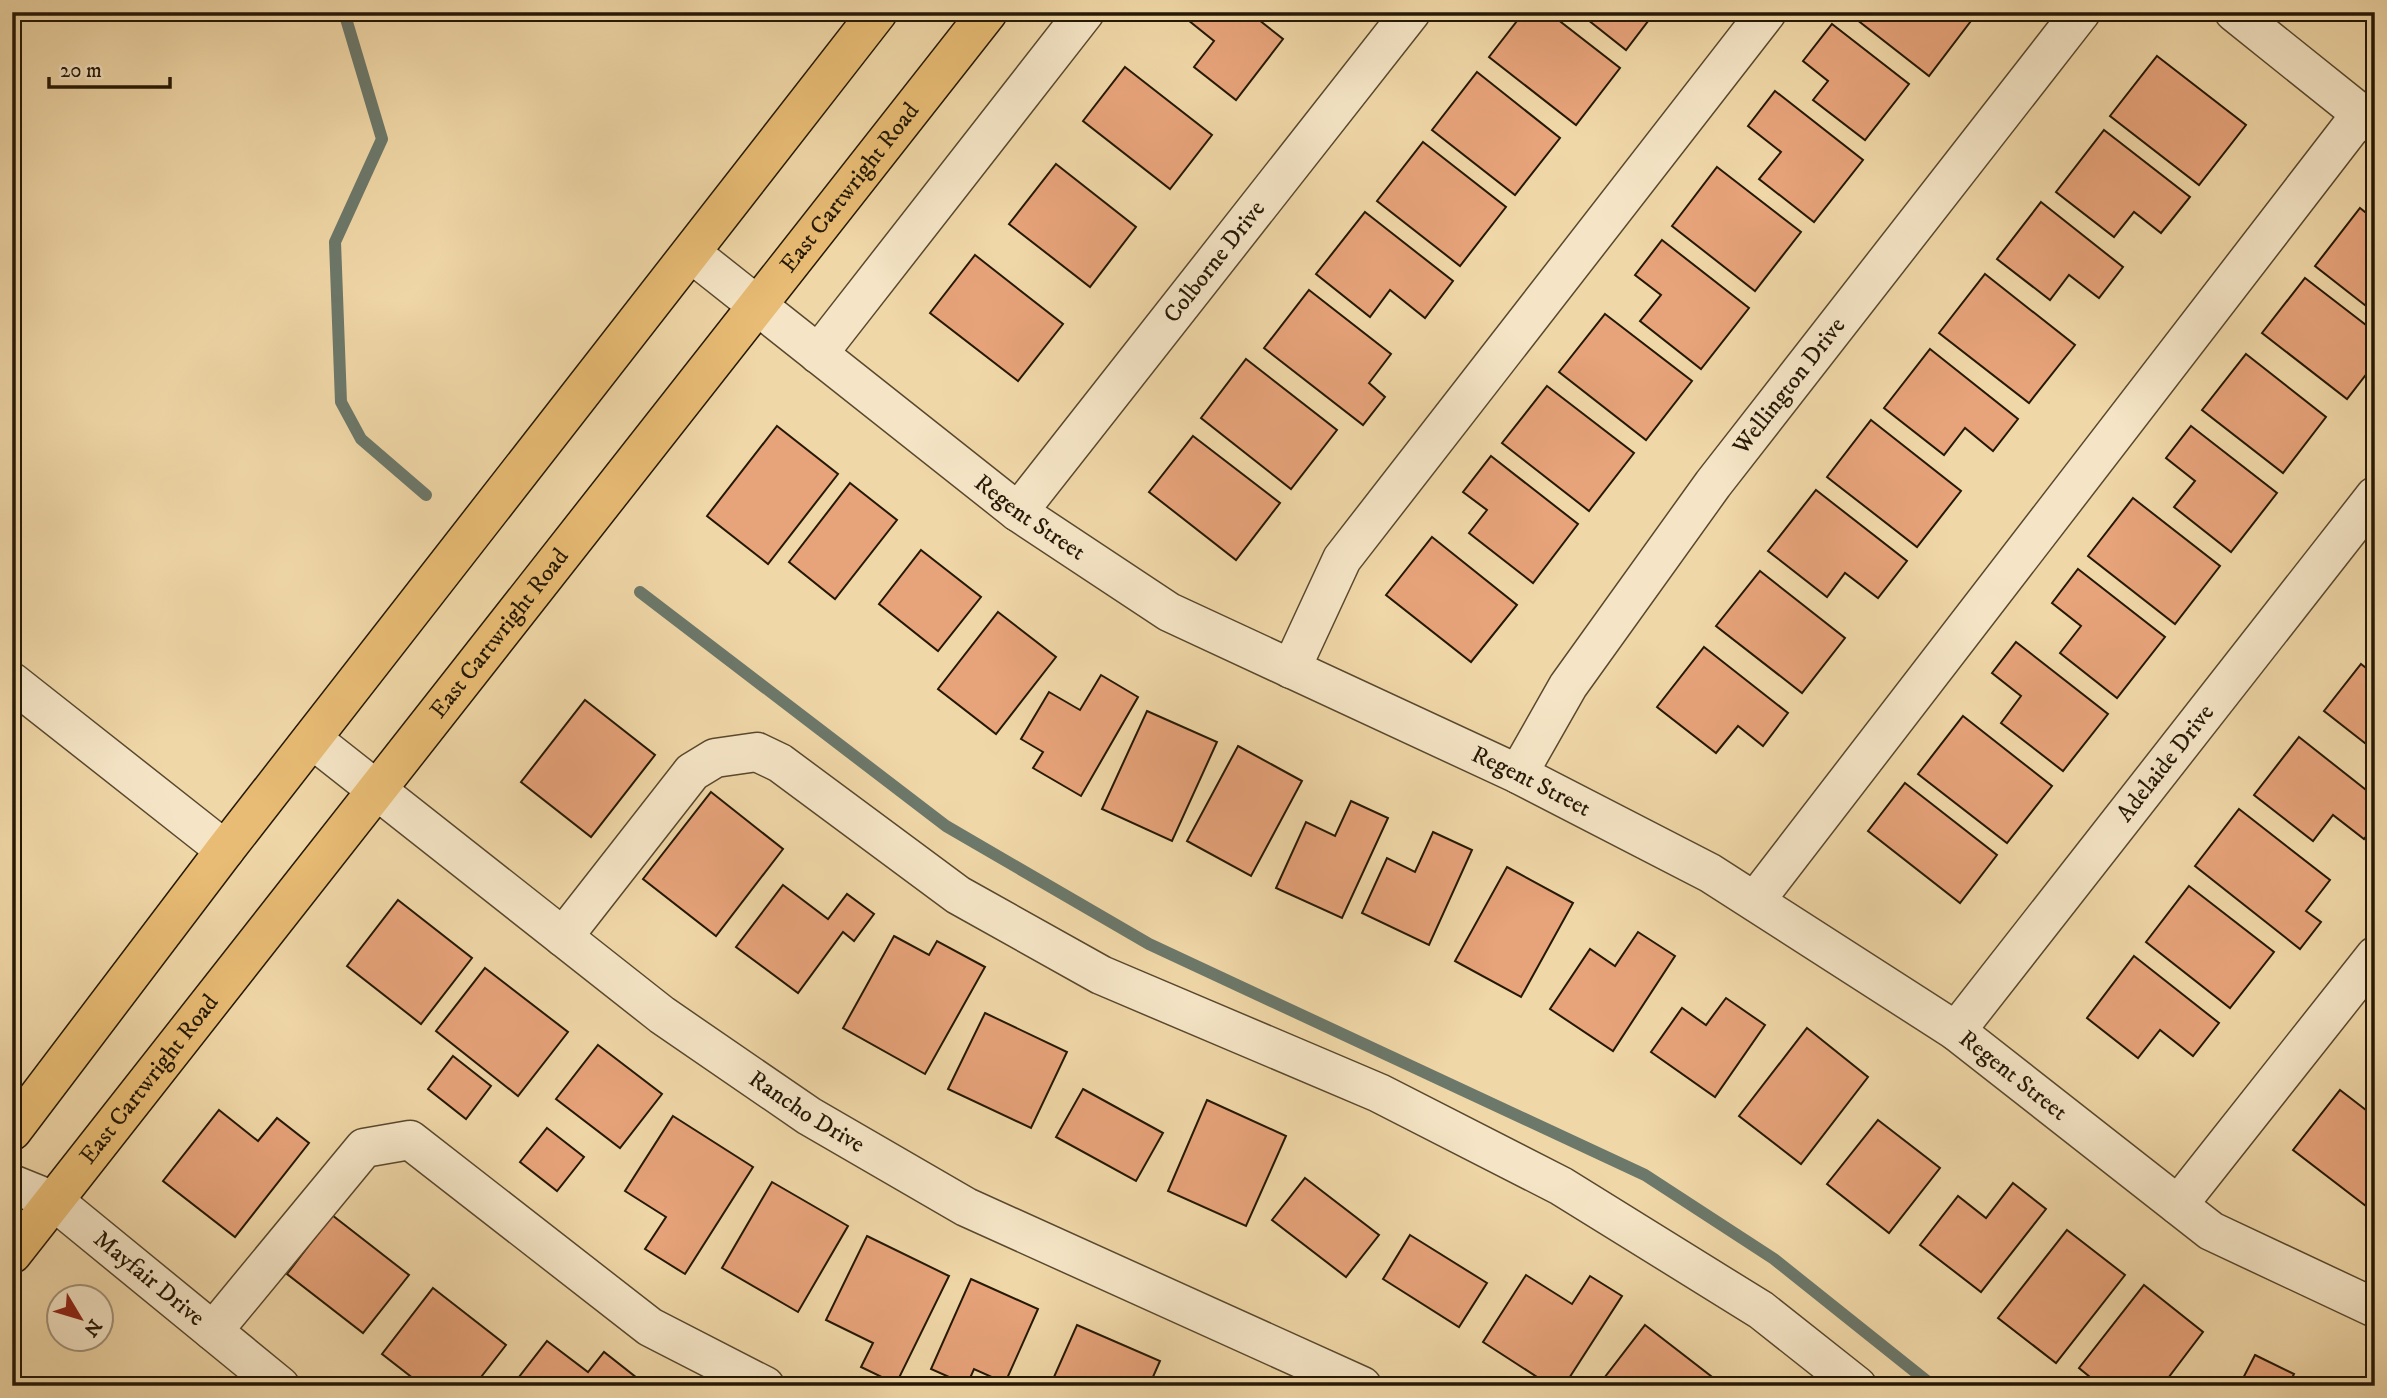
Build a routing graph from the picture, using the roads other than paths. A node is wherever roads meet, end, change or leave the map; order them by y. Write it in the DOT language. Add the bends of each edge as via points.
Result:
graph roads {
  1 [pos="878,12"];
  2 [pos="988,12"];
  3 [pos="1085,12"];
  4 [pos="1411,12"];
  5 [pos="1767,12"];
  6 [pos="2081,12"];
  7 [pos="2234,12"];
  8 [pos="2368,119"];
  9 [pos="691,253"];
  10 [pos="758,306"];
  11 [pos="818,354"];
  12 [pos="2375,496"];
  13 [pos="1018,512"];
  14 [pos="1291,669"];
  15 [pos="12,682"];
  16 [pos="312,739"];
  17 [pos="1518,774"];
  18 [pos="376,791"];
  19 [pos="225,850"];
  20 [pos="1755,901"];
  21 [pos="563,937"];
  22 [pos="2375,956"];
  23 [pos="1956,1031"];
  24 [pos="12,1131"];
  25 [pos="12,1184"];
  26 [pos="54,1201"];
  27 [pos="2178,1205"];
  28 [pos="12,1254"];
  29 [pos="2375,1308"];
  30 [pos="213,1331"];
  31 [pos="280,1386"];
  32 [pos="765,1386"];
  33 [pos="1362,1386"];
  34 [pos="1857,1386"];
  1 -- 9 [label="main road"];
  2 -- 10 [label="main road, East Cartwright Road"];
  3 -- 11 [label="street"];
  4 -- 13 [label="street, Colborne Drive"];
  5 -- 14 [label="street" via="1342,559"];
  6 -- 17 [label="street, Wellington Drive" via="1713,484 1568,686"];
  7 -- 8 [label="street"];
  8 -- 20 [label="street"];
  9 -- 10 [label="street, Regent Street"];
  9 -- 16 [label="main road"];
  10 -- 11 [label="street, Regent Street"];
  10 -- 18 [label="main road, East Cartwright Road"];
  11 -- 13 [label="street, Regent Street"];
  12 -- 23 [label="street, Adelaide Drive"];
  13 -- 14 [label="street, Regent Street" via="1169,612"];
  14 -- 17 [label="street, Regent Street"];
  15 -- 19 [label="street"];
  16 -- 18 [label="street, Rancho Drive"];
  16 -- 19 [label="main road"];
  17 -- 20 [label="street, Regent Street"];
  18 -- 21 [label="street, Rancho Drive"];
  18 -- 26 [label="main road, East Cartwright Road"];
  19 -- 24 [label="main road"];
  20 -- 23 [label="street, Regent Street"];
  21 -- 33 [label="street, Rancho Drive" via="662,1015 809,1116 966,1207"];
  21 -- 34 [label="street" via="692,772 715,758 757,752 780,763 958,895 1101,975 1379,1093 1561,1186 1760,1310"];
  22 -- 27 [label="street"];
  23 -- 27 [label="street, Regent Street"];
  25 -- 26 [label="street, Mayfair Drive"];
  26 -- 28 [label="main road, East Cartwright Road"];
  26 -- 30 [label="street, Mayfair Drive"];
  27 -- 29 [label="street, Regent Street" via="2211,1231"];
  30 -- 31 [label="street, Mayfair Drive"];
  30 -- 32 [label="street" via="364,1148 411,1140 650,1327"];
}
